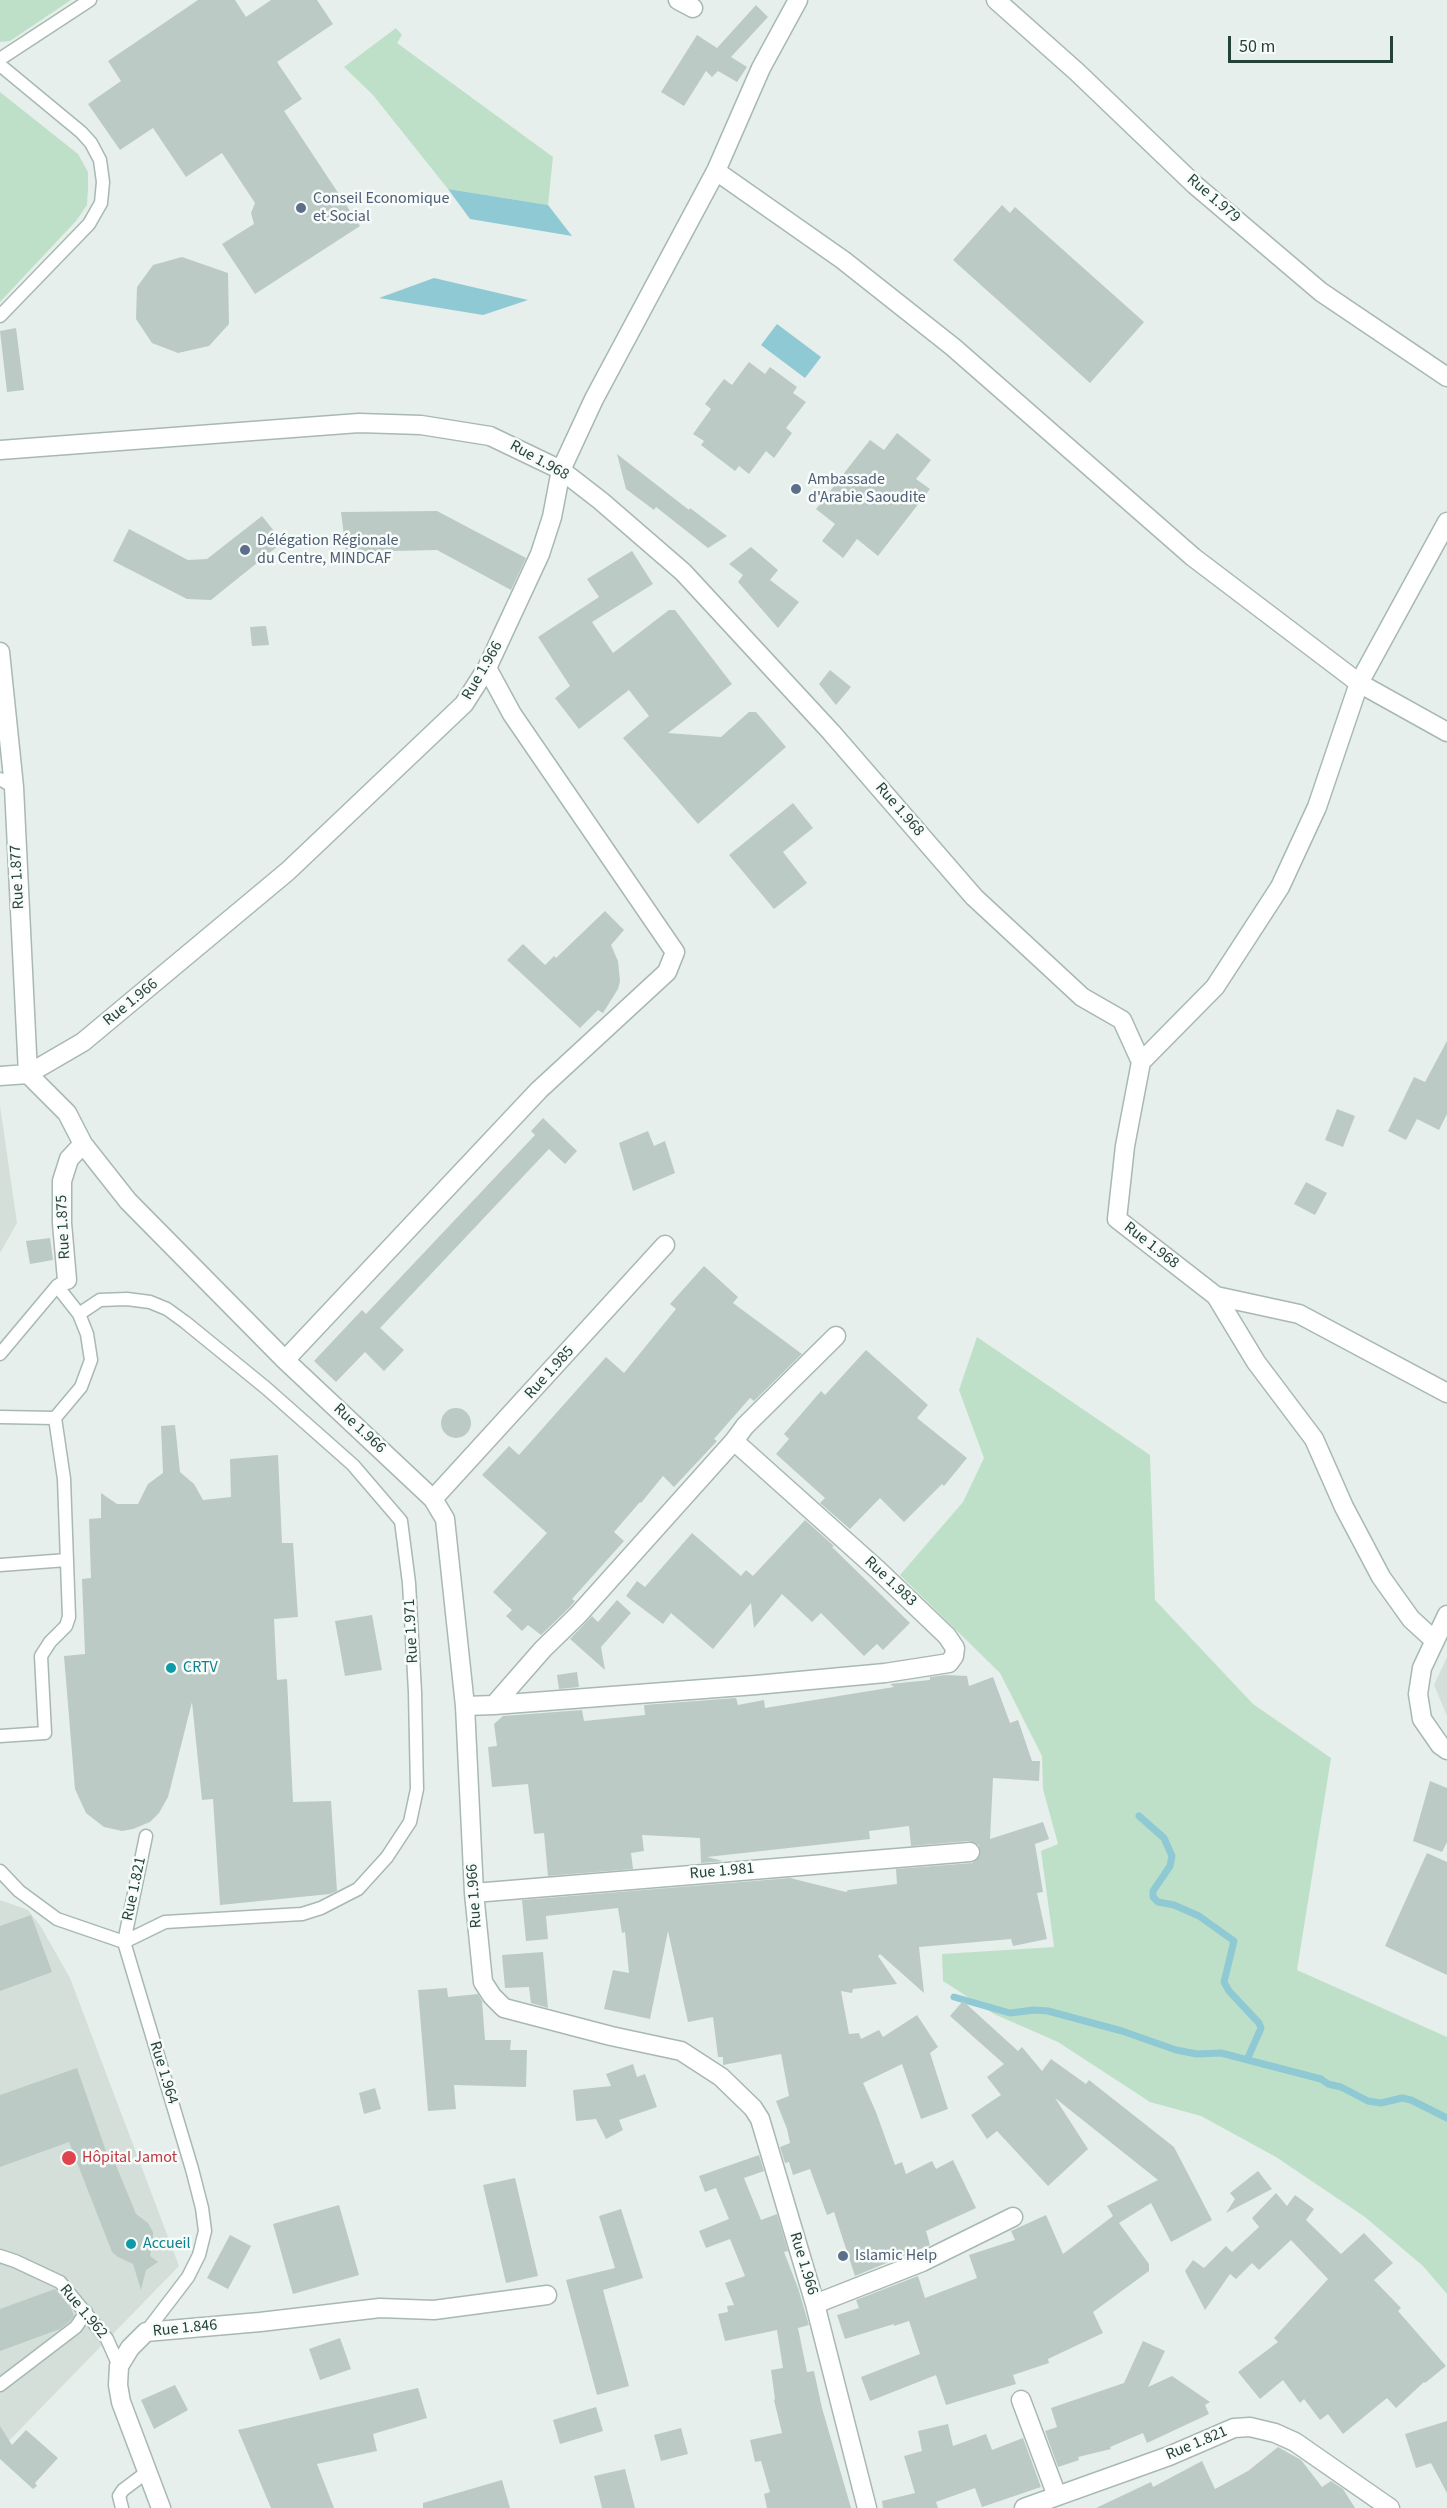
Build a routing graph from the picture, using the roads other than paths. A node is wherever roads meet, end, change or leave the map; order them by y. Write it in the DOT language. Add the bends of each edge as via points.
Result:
graph roads {
  1 [pos="90,0"];
  2 [pos="798,0"];
  3 [pos="996,0"];
  4 [pos="0,59"];
  5 [pos="0,65"];
  6 [pos="716,171"];
  7 [pos="0,316"];
  8 [pos="1447,377"];
  9 [pos="0,450"];
  10 [pos="561,470"];
  11 [pos="1447,522"];
  12 [pos="0,652"];
  13 [pos="487,668"];
  14 [pos="1359,683"];
  15 [pos="1447,732"];
  16 [pos="7,783"];
  17 [pos="1141,1062"];
  18 [pos="28,1074"];
  19 [pos="0,1077"];
  20 [pos="83,1144"];
  21 [pos="665,1245"];
  22 [pos="62,1283"];
  23 [pos="1216,1296"];
  24 [pos="79,1314"];
  25 [pos="836,1336"];
  26 [pos="0,1354"];
  27 [pos="285,1360"];
  28 [pos="1447,1393"];
  29 [pos="0,1417"];
  30 [pos="55,1418"];
  31 [pos="734,1442"];
  32 [pos="434,1499"];
  33 [pos="68,1560"];
  34 [pos="0,1565"];
  35 [pos="1447,1615"];
  36 [pos="1435,1641"];
  37 [pos="494,1705"];
  38 [pos="465,1706"];
  39 [pos="0,1736"];
  40 [pos="1447,1750"];
  41 [pos="146,1836"];
  42 [pos="970,1852"];
  43 [pos="0,1871"];
  44 [pos="474,1893"];
  45 [pos="124,1942"];
  46 [pos="1013,2217"];
  47 [pos="0,2256"];
  48 [pos="547,2295"];
  49 [pos="815,2304"];
  50 [pos="86,2312"];
  51 [pos="146,2332"];
  52 [pos="119,2366"];
  53 [pos="0,2385"];
  54 [pos="1021,2400"];
  55 [pos="147,2472"];
  56 [pos="1041,2504"];
  57 [pos="122,2508"];
  58 [pos="161,2508"];
  59 [pos="867,2508"];
  60 [pos="1390,2508"];
  1 -- 4 [label="lane"];
  2 -- 6 [label="street, Rue 1.966" via="761,68"];
  3 -- 8 [label="street, Rue 1.979" via="1195,184 1321,292"];
  5 -- 7 [label="lane" via="91,143 100,160 104,182 101,203 89,224"];
  6 -- 10 [label="street, Rue 1.966" via="594,399"];
  6 -- 14 [label="street" via="843,260 952,347 1193,557"];
  9 -- 10 [label="street, Rue 1.968" via="359,423 411,425 490,436"];
  10 -- 13 [label="street, Rue 1.966" via="540,554"];
  10 -- 17 [label="street, Rue 1.968" via="683,572 831,732 974,897 1082,997 1122,1020"];
  11 -- 14 [label="street"];
  12 -- 16 [label="street, Rue 1.877"];
  13 -- 18 [label="street, Rue 1.966" via="464,704 288,871 82,1042"];
  13 -- 27 [label="street" via="512,714 675,952 667,972 539,1090"];
  14 -- 15 [label="street"];
  14 -- 17 [label="street" via="1317,807 1280,887 1215,987"];
  16 -- 18 [label="street, Rue 1.877"];
  17 -- 23 [label="street, Rue 1.968" via="1125,1146 1117,1219"];
  18 -- 19 [label="street"];
  18 -- 20 [label="street, Rue 1.966" via="67,1113"];
  20 -- 22 [label="street, Rue 1.875" via="69,1159 62,1181"];
  20 -- 27 [label="street, Rue 1.966" via="128,1201"];
  21 -- 32 [label="street, Rue 1.985"];
  22 -- 24 [label="lane"];
  22 -- 26 [label="lane"];
  23 -- 28 [label="street" via="1299,1314"];
  23 -- 36 [label="street, Rue 1.968" via="1256,1362 1314,1439 1381,1577 1411,1619"];
  24 -- 30 [label="lane" via="91,1360 81,1387"];
  24 -- 45 [label="lane, Rue 1.971" via="100,1300 127,1299 150,1302 185,1322 353,1466 401,1521 410,1583 417,1788 410,1822 387,1857 358,1889 321,1908 302,1914 165,1922"];
  25 -- 31 [label="street" via="745,1426"];
  27 -- 32 [label="street, Rue 1.966"];
  29 -- 30 [label="lane"];
  30 -- 33 [label="lane" via="64,1479"];
  31 -- 37 [label="street"];
  31 -- 37 [label="street, Rue 1.983" via="947,1636 955,1648 949,1663 756,1685"];
  32 -- 38 [label="street, Rue 1.966" via="445,1519"];
  33 -- 34 [label="lane"];
  33 -- 39 [label="lane" via="69,1617 41,1656 45,1734"];
  35 -- 36 [label="street"];
  36 -- 40 [label="street" via="1422,1668 1418,1694 1422,1719"];
  37 -- 38 [label="street, Rue 1.983"];
  38 -- 44 [label="street, Rue 1.966"];
  41 -- 45 [label="lane, Rue 1.821"];
  42 -- 44 [label="street, Rue 1.981"];
  43 -- 45 [label="lane" via="19,1891 57,1919"];
  44 -- 49 [label="street, Rue 1.966" via="483,1982 504,2008 681,2051 721,2077 753,2108 760,2119"];
  45 -- 51 [label="lane, Rue 1.964" via="192,2169 205,2231 188,2277"];
  46 -- 49 [label="street" via="922,2262"];
  47 -- 50 [label="lane, Rue 1.962" via="60,2282"];
  48 -- 51 [label="street, Rue 1.846" via="434,2310 380,2308"];
  49 -- 59 [label="street, Rue 1.966"];
  50 -- 52 [label="lane, Rue 1.962" via="107,2339"];
  50 -- 53 [label="lane" via="76,2327"];
  51 -- 52 [label="street, Rue 1.846"];
  52 -- 55 [label="street" via="121,2402"];
  54 -- 56 [label="street"];
  55 -- 57 [label="lane" via="123,2490 119,2496"];
  55 -- 58 [label="street"];
  56 -- 60 [label="street, Rue 1.821" via="1234,2428 1250,2427 1295,2442"];
}
